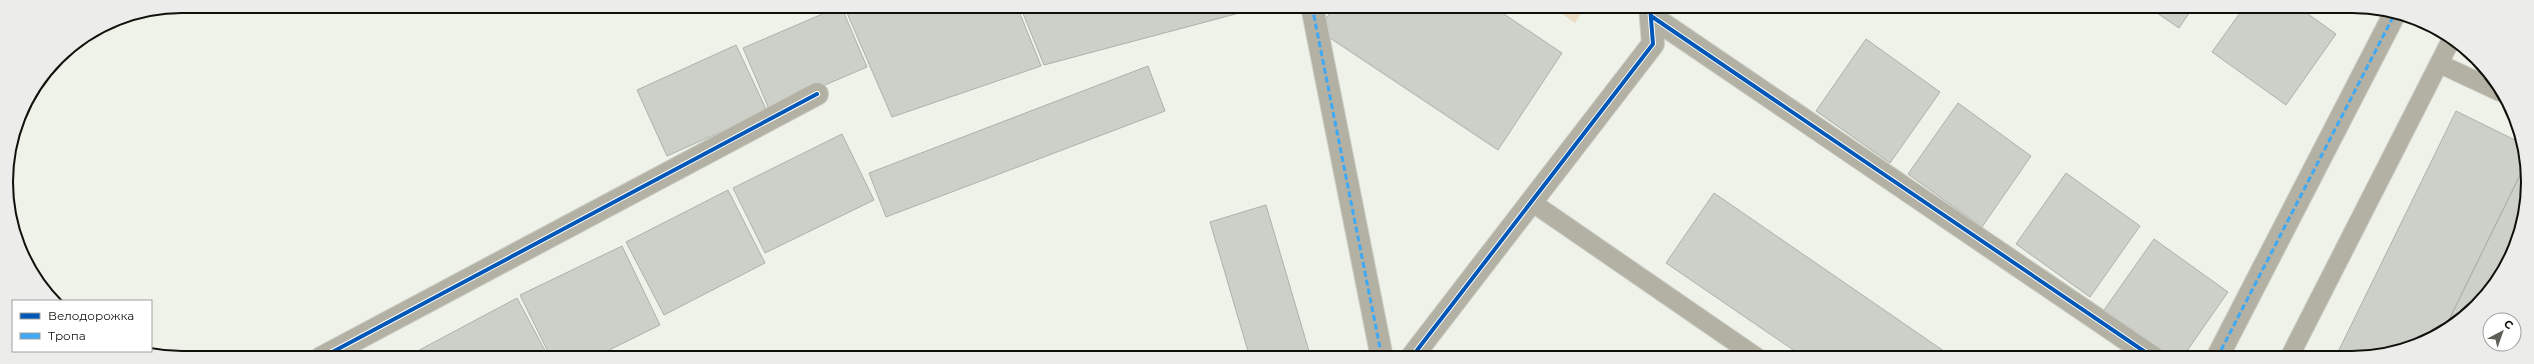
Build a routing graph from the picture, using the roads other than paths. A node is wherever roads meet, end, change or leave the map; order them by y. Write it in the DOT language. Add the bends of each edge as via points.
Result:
graph roads {
  1 [pos="1313,13"];
  2 [pos="1647,13"];
  3 [pos="1652,13"];
  4 [pos="2392,18"];
  5 [pos="2449,44"];
  6 [pos="2440,64"];
  7 [pos="2493,89"];
  8 [pos="816,94"];
  9 [pos="1530,201"];
  10 [pos="334,351"];
  11 [pos="1381,351"];
  12 [pos="1416,351"];
  13 [pos="1748,351"];
  14 [pos="2144,351"];
  15 [pos="2221,351"];
  16 [pos="2293,351"];
  1 -- 11 [label="street"];
  2 -- 9 [label="street" via="1653,44"];
  3 -- 14 [label="street"];
  4 -- 15 [label="street"];
  5 -- 6 [label="lane"];
  6 -- 7 [label="lane"];
  6 -- 16 [label="lane"];
  8 -- 10 [label="street"];
  9 -- 12 [label="street"];
  9 -- 13 [label="lane"];
}
